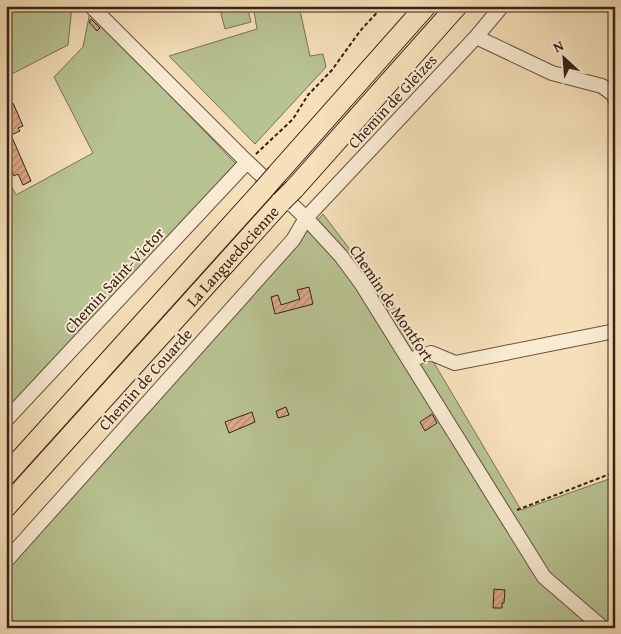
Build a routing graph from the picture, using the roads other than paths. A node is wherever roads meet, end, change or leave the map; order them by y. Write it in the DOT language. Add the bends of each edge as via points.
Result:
graph roads {
  1 [pos="91,6"];
  2 [pos="426,6"];
  3 [pos="457,6"];
  4 [pos="502,6"];
  5 [pos="476,37"];
  6 [pos="615,99"];
  7 [pos="247,162"];
  8 [pos="306,218"];
  9 [pos="615,331"];
  10 [pos="409,360"];
  11 [pos="6,420"];
  12 [pos="6,475"];
  13 [pos="6,507"];
  14 [pos="6,562"];
  15 [pos="603,628"];
  1 -- 7 [label="street, Chemin de Montfort"];
  2 -- 12 [label="highway, La Languedocienne, bridge"];
  3 -- 13 [label="highway, La Languedocienne"];
  4 -- 5 [label="street, Chemin de Gleizes"];
  5 -- 6 [label="street" via="552,73 602,86"];
  5 -- 8 [label="street, Chemin de Gleizes"];
  7 -- 8 [label="street, Chemin de Montfort"];
  7 -- 11 [label="street, Chemin Saint-Victor"];
  8 -- 10 [label="street, Chemin de Montfort" via="361,283"];
  8 -- 14 [label="street, Chemin de Couarde" via="292,240"];
  9 -- 10 [label="street" via="455,364 431,352"];
  10 -- 15 [label="street, Chemin de Montfort" via="544,577"];
}
